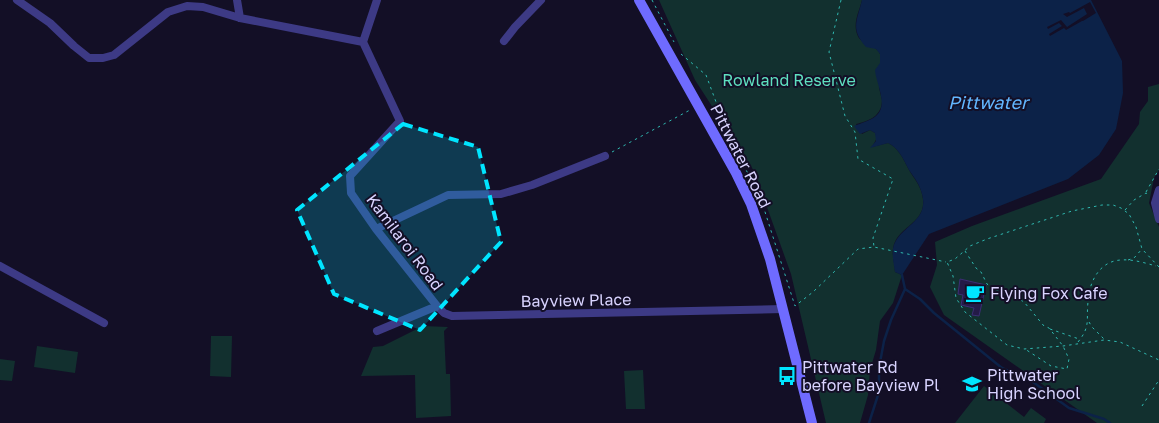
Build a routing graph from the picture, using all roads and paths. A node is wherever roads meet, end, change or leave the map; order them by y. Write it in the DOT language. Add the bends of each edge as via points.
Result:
graph roads {
  1 [pos="17,0"];
  2 [pos="237,0"];
  3 [pos="377,0"];
  4 [pos="541,0"];
  5 [pos="638,0"];
  6 [pos="841,0"];
  7 [pos="240,18"];
  8 [pos="504,41"];
  9 [pos="363,42"];
  10 [pos="699,106"];
  11 [pos="605,156"];
  12 [pos="1159,169"];
  13 [pos="1146,193"];
  14 [pos="1158,194"];
  15 [pos="1125,210"];
  16 [pos="1159,218"];
  17 [pos="376,229"];
  18 [pos="874,247"];
  19 [pos="1142,249"];
  20 [pos="965,250"];
  21 [pos="1127,260"];
  22 [pos="947,262"];
  23 [pos="0,266"];
  24 [pos="1158,266"];
  25 [pos="436,306"];
  26 [pos="795,306"];
  27 [pos="783,309"];
  28 [pos="1088,321"];
  29 [pos="104,323"];
  30 [pos="1049,328"];
  31 [pos="377,331"];
  32 [pos="1080,339"];
  33 [pos="1104,340"];
  34 [pos="1076,344"];
  35 [pos="1063,346"];
  36 [pos="1024,349"];
  37 [pos="1159,360"];
  38 [pos="1159,380"];
  39 [pos="1142,406"];
  40 [pos="812,423"];
  1 -- 7 [label="street" via="50,23 89,58 114,55 168,12 186,6"];
  2 -- 7 [label="street"];
  3 -- 9 [label="street"];
  4 -- 8 [label="street"];
  5 -- 10 [label="main road, Pittwater Road"];
  6 -- 18 [label="path" via="829,52 845,116 855,132 858,159 893,179 872,238"];
  7 -- 9 [label="street"];
  9 -- 17 [label="street, Kamilaroi Road" via="400,121 350,176 351,193"];
  10 -- 11 [label="path"];
  10 -- 27 [label="main road, Pittwater Road" via="751,204"];
  11 -- 17 [label="street" via="501,194 448,195"];
  12 -- 13 [label="path"];
  13 -- 14 [label="path"];
  13 -- 15 [label="path"];
  14 -- 16 [label="street"];
  15 -- 19 [label="path" via="1136,227"];
  15 -- 20 [label="path" via="1102,205 1072,212 987,239"];
  17 -- 25 [label="street, Kamilaroi Road"];
  18 -- 22 [label="path"];
  18 -- 26 [label="path" via="858,249"];
  19 -- 21 [label="path" via="1134,258"];
  19 -- 24 [label="path"];
  20 -- 22 [label="path"];
  20 -- 30 [label="path" via="987,284 1024,302"];
  21 -- 24 [label="path"];
  21 -- 28 [label="path" via="1108,262 1095,276 1088,301"];
  22 -- 36 [label="path" via="956,298 965,312 1007,345"];
  23 -- 29 [label="street"];
  25 -- 27 [label="street, Bayview Place" via="452,316"];
  25 -- 31 [label="street"];
  27 -- 40 [label="main road, Pittwater Road"];
  28 -- 32 [label="path"];
  28 -- 33 [label="path"];
  30 -- 32 [label="path"];
  30 -- 35 [label="path"];
  32 -- 34 [label="path"];
  33 -- 34 [label="path"];
  33 -- 37 [label="path" via="1120,342"];
  34 -- 35 [label="path"];
  35 -- 36 [label="path"];
  35 -- 36 [label="path" via="1068,359 1067,369 1051,366"];
  38 -- 39 [label="path"];
}
